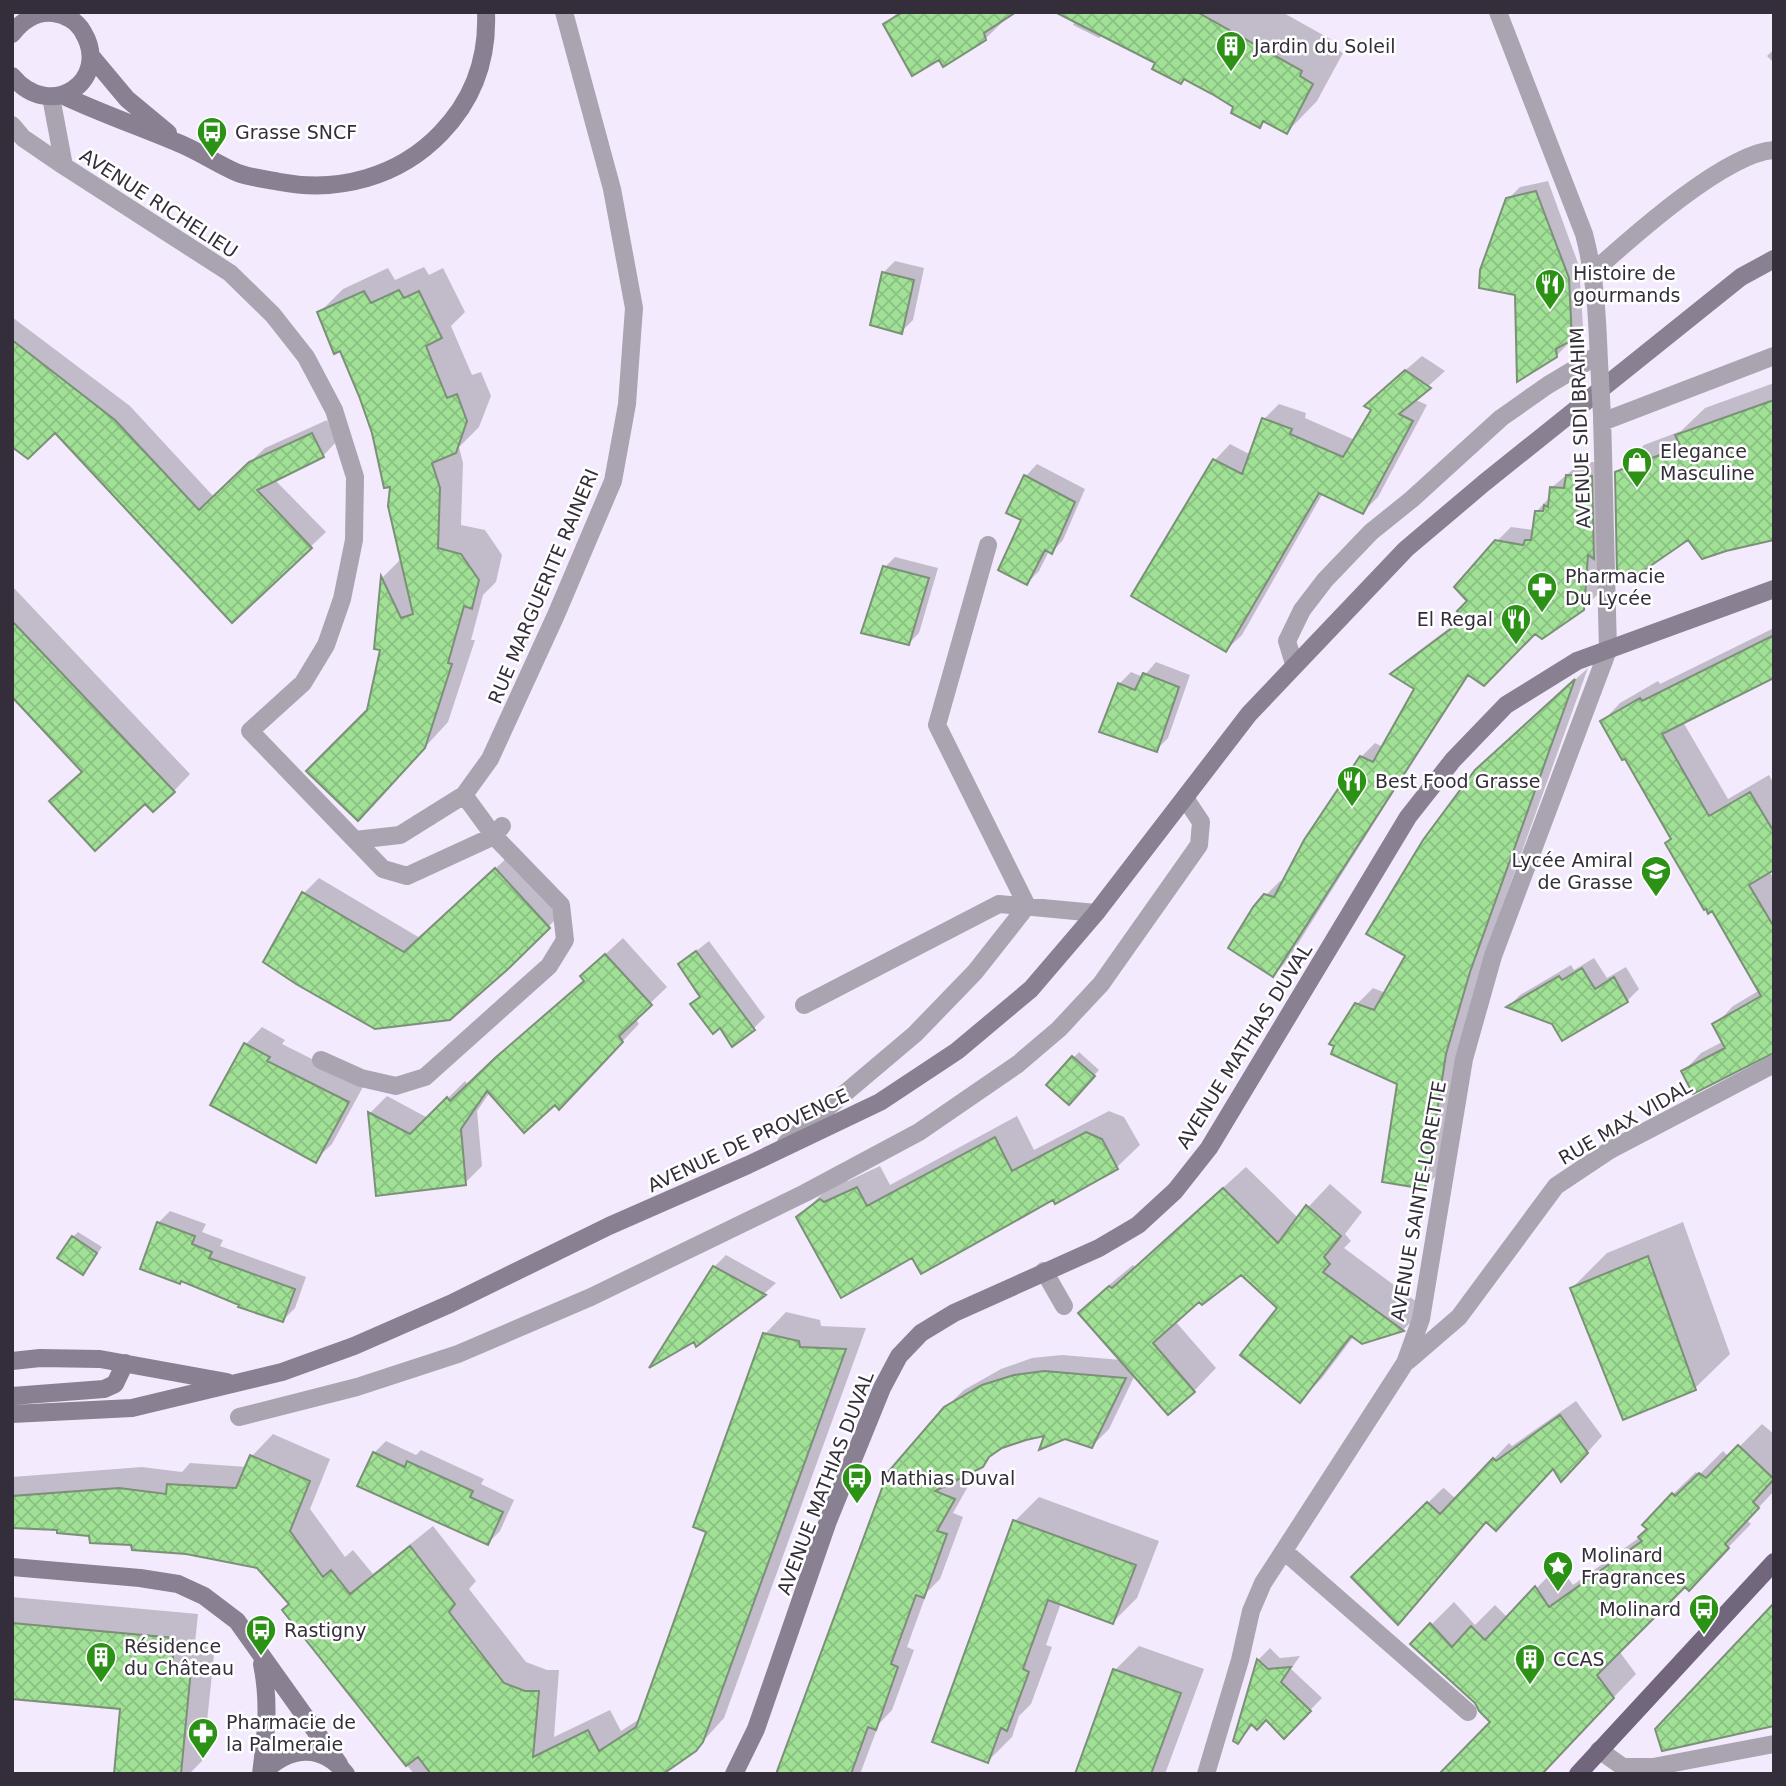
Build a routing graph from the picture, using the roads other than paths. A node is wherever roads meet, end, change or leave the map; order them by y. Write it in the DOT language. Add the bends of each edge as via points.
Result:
graph roads {
  1 [pos="486,12"];
  2 [pos="564,12"];
  3 [pos="1498,12"];
  4 [pos="14,28"];
  5 [pos="91,56"];
  6 [pos="14,84"];
  7 [pos="57,96"];
  8 [pos="12,125"];
  9 [pos="178,143"];
  10 [pos="1774,150"];
  11 [pos="64,166"];
  12 [pos="1774,258"];
  13 [pos="1593,272"];
  14 [pos="1774,356"];
  15 [pos="1599,358"];
  16 [pos="1602,425"];
  17 [pos="988,545"];
  18 [pos="1774,589"];
  19 [pos="1608,650"];
  20 [pos="1294,664"];
  21 [pos="464,795"];
  22 [pos="1185,798"];
  23 [pos="498,831"];
  24 [pos="355,840"];
  25 [pos="1027,906"];
  26 [pos="1096,913"];
  27 [pos="804,1004"];
  28 [pos="321,1060"];
  29 [pos="1774,1064"];
  30 [pos="777,1151"];
  31 [pos="1044,1271"];
  32 [pos="1064,1306"];
  33 [pos="12,1361"];
  34 [pos="125,1363"];
  35 [pos="1405,1363"];
  36 [pos="233,1383"];
  37 [pos="12,1396"];
  38 [pos="12,1414"];
  39 [pos="239,1417"];
  40 [pos="1284,1551"];
  41 [pos="1774,1562"];
  42 [pos="12,1567"];
  43 [pos="261,1657"];
  44 [pos="1468,1712"];
  45 [pos="1774,1744"];
  46 [pos="1599,1750"];
  47 [pos="342,1769"];
  48 [pos="261,1774"];
  49 [pos="734,1774"];
  50 [pos="1206,1774"];
  51 [pos="1578,1774"];
  1 -- 9 [label="main road" via="483,57 461,110 431,144 384,172 325,187 301,186 238,173"];
  2 -- 21 [label="street, RUE MARGUERITE RAINERI" via="612,188 634,308 627,404 612,481 582,554 507,725"];
  3 -- 13 [label="street, AVENUE SIDI BRAHIM" via="1561,170"];
  4 -- 5 [label="main road" via="34,15 65,16 80,27"];
  5 -- 7 [label="main road" via="83,80"];
  5 -- 9 [label="main road" via="127,99"];
  6 -- 7 [label="main road" via="36,95"];
  7 -- 9 [label="main road"];
  7 -- 11 [label="street"];
  8 -- 11 [label="street, AVENUE RICHELIEU"];
  10 -- 13 [label="street" via="1762,151 1708,178"];
  11 -- 24 [label="street, AVENUE RICHELIEU" via="230,273 273,315 306,358 334,410 355,477 354,540 342,599 326,645 303,683 250,731"];
  12 -- 20 [label="main road, AVENUE DE PROVENCE" via="1720,293 1484,483 1406,549"];
  13 -- 15 [label="street, AVENUE SIDI BRAHIM"];
  14 -- 16 [label="street"];
  15 -- 16 [label="street, AVENUE SIDI BRAHIM, bridge"];
  15 -- 20 [label="street" via="1548,385 1501,418 1371,532 1302,610 1287,641"];
  16 -- 19 [label="street, AVENUE SIDI BRAHIM"];
  17 -- 25 [label="street" via="937,725"];
  18 -- 19 [label="main road, AVENUE MATHIAS DUVAL"];
  19 -- 31 [label="main road, AVENUE MATHIAS DUVAL" via="1577,661 1506,705 1453,760 1408,817 1209,1148 1175,1191 1138,1225 1099,1248"];
  19 -- 35 [label="street, AVENUE SAINTE-LORETTE" via="1493,956 1467,1046 1421,1319"];
  20 -- 22 [label="main road, AVENUE DE PROVENCE"];
  21 -- 23 [label="street"];
  21 -- 24 [label="street" via="400,835"];
  22 -- 26 [label="main road, AVENUE DE PROVENCE"];
  22 -- 39 [label="street" via="1201,822 1199,845 1101,984 1018,1064 919,1132 591,1297 458,1354 357,1387"];
  23 -- 24 [label="street" via="407,876 383,869"];
  23 -- 28 [label="street" via="561,905 565,940 549,966 425,1077 396,1086 361,1078"];
  25 -- 26 [label="street"];
  25 -- 27 [label="street" via="999,904"];
  25 -- 30 [label="street" via="975,972 915,1034"];
  26 -- 30 [label="main road, AVENUE DE PROVENCE" via="1031,989 957,1051 880,1102"];
  29 -- 35 [label="street, RUE MAX VIDAL" via="1610,1150 1556,1186 1460,1317"];
  30 -- 36 [label="main road, AVENUE DE PROVENCE" via="354,1346 282,1372"];
  31 -- 32 [label="street"];
  31 -- 49 [label="main road, AVENUE MATHIAS DUVAL" via="954,1313 921,1333 899,1356 828,1521 756,1729"];
  33 -- 34 [label="main road, AVENUE DE PROVENCE" via="100,1359"];
  34 -- 36 [label="main road, AVENUE DE PROVENCE"];
  34 -- 37 [label="main road" via="115,1384 104,1390"];
  35 -- 40 [label="street, AVENUE SAINTE-LORETTE"];
  36 -- 38 [label="main road, AVENUE DE PROVENCE" via="132,1408"];
  40 -- 44 [label="street"];
  40 -- 50 [label="street, AVENUE SAINTE-LORETTE" via="1251,1611"];
  41 -- 46 [label="main road"];
  42 -- 43 [label="main road" via="178,1584 204,1596 237,1621"];
  43 -- 47 [label="main road"];
  43 -- 48 [label="main road" via="268,1692"];
  45 -- 46 [label="street" via="1653,1767 1623,1767"];
  46 -- 51 [label="main road"];
  47 -- 48 [label="main road" via="323,1755 306,1751 281,1757"];
}
